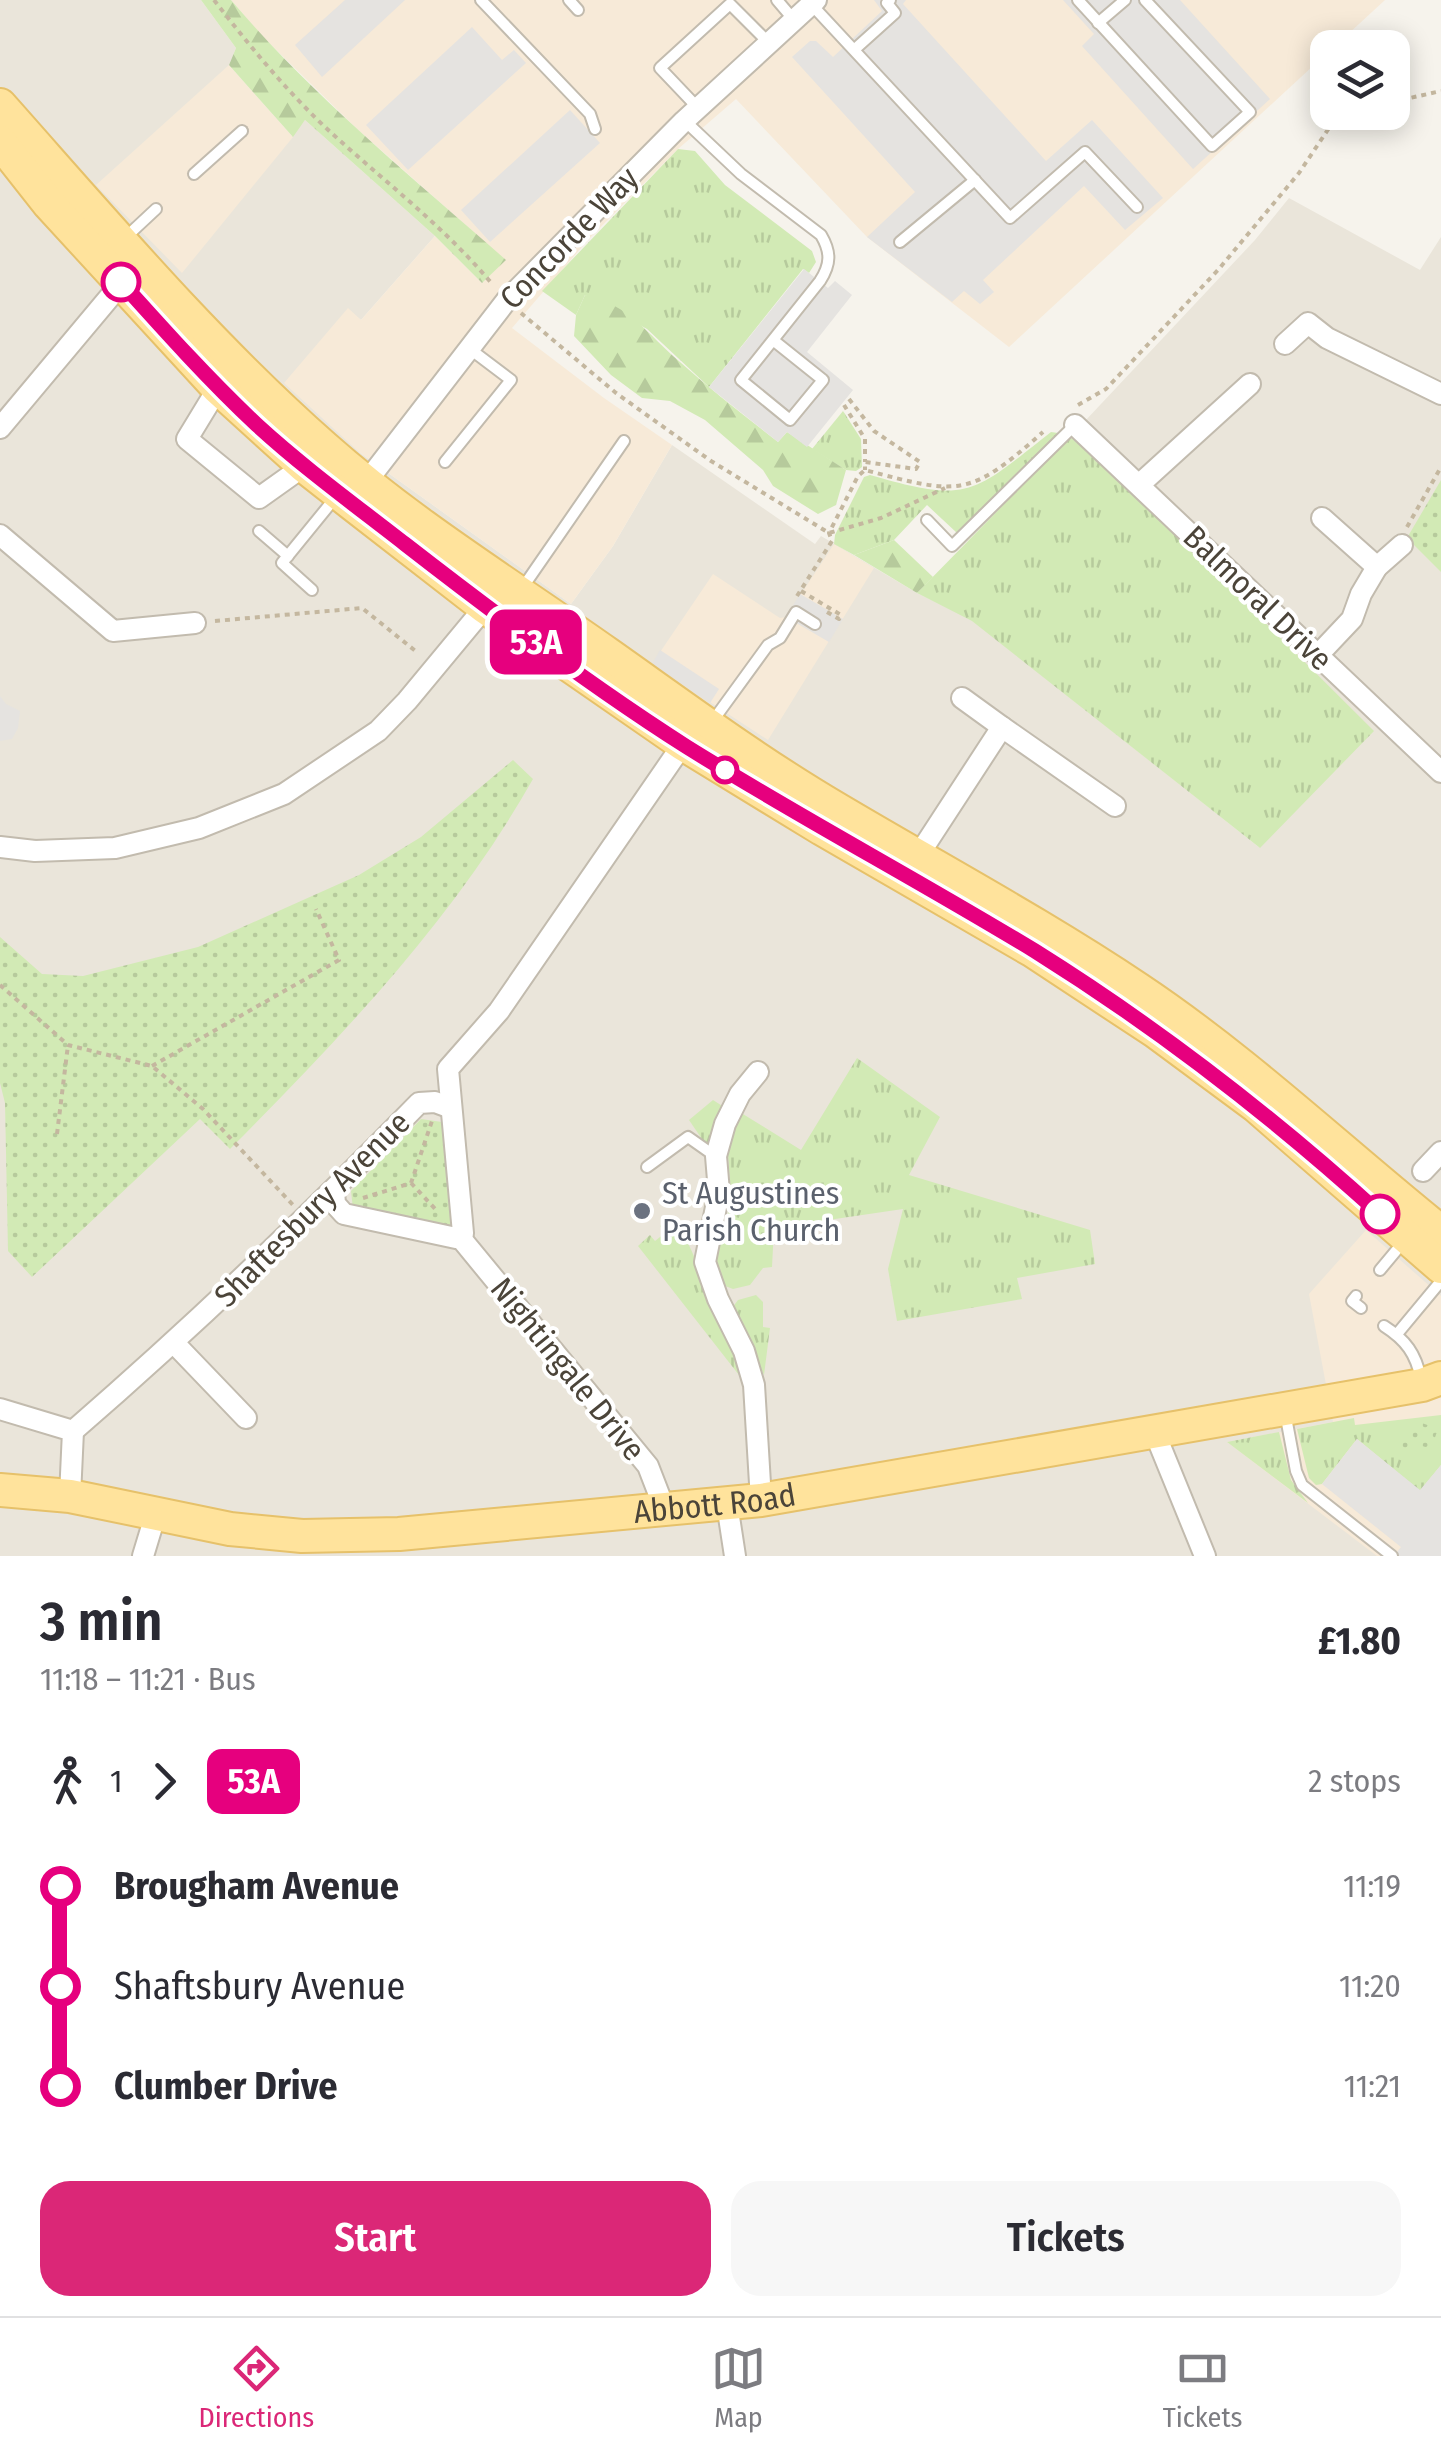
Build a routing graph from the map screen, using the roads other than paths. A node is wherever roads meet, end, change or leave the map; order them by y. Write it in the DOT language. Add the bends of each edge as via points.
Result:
graph roads {
  1 [pos="482,0"];
  2 [pos="568,0"];
  3 [pos="777,0"];
  4 [pos="890,0"];
  5 [pos="1078,0"];
  6 [pos="1125,0"];
  7 [pos="1145,0"];
  8 [pos="813,2"];
  9 [pos="578,10"];
  10 [pos="794,20"];
  11 [pos="1098,23"];
  12 [pos="769,43"];
  13 [pos="855,49"];
  14 [pos="0,106"];
  15 [pos="691,114"];
  16 [pos="596,129"];
  17 [pos="242,131"];
  18 [pos="0,142"];
  19 [pos="194,174"];
  20 [pos="975,180"];
  21 [pos="1137,207"];
  22 [pos="156,210"];
  23 [pos="900,242"];
  24 [pos="128,262"];
  25 [pos="773,340"];
  26 [pos="1285,344"];
  27 [pos="469,348"];
  28 [pos="1250,384"];
  29 [pos="218,388"];
  30 [pos="1437,392"];
  31 [pos="1069,418"];
  32 [pos="0,428"];
  33 [pos="624,441"];
  34 [pos="445,462"];
  35 [pos="304,466"];
  36 [pos="1140,484"];
  37 [pos="352,493"];
  38 [pos="1322,518"];
  39 [pos="926,520"];
  40 [pos="259,531"];
  41 [pos="0,534"];
  42 [pos="1402,545"];
  43 [pos="288,556"];
  44 [pos="1376,566"];
  45 [pos="312,590"];
  46 [pos="502,595"];
  47 [pos="195,623"];
  48 [pos="815,624"];
  49 [pos="1318,655"];
  50 [pos="962,698"];
  51 [pos="1002,727"];
  52 [pos="696,736"];
  53 [pos="1441,772"];
  54 [pos="1114,806"];
  55 [pos="0,847"];
  56 [pos="912,866"];
  57 [pos="758,1072"];
  58 [pos="442,1112"];
  59 [pos="1441,1152"];
  60 [pos="716,1156"];
  61 [pos="647,1167"];
  62 [pos="1422,1171"];
  63 [pos="343,1196"];
  64 [pos="1424,1229"];
  65 [pos="459,1236"];
  66 [pos="1441,1267"];
  67 [pos="1380,1270"];
  68 [pos="1441,1281"];
  69 [pos="1407,1300"];
  70 [pos="1418,1308"];
  71 [pos="1384,1326"];
  72 [pos="1397,1334"];
  73 [pos="174,1343"];
  74 [pos="1435,1383"];
  75 [pos="1284,1408"];
  76 [pos="0,1409"];
  77 [pos="246,1418"];
  78 [pos="73,1431"];
  79 [pos="1154,1431"];
  80 [pos="0,1490"];
  81 [pos="70,1496"];
  82 [pos="761,1500"];
  83 [pos="727,1504"];
  84 [pos="665,1510"];
  85 [pos="156,1513"];
  86 [pos="398,1545"];
  87 [pos="143,1556"];
  88 [pos="734,1556"];
  89 [pos="1205,1556"];
  90 [pos="1392,1556"];
  1 -- 16 [label="lane" via="590,114"];
  2 -- 9 [label="lane"];
  3 -- 10 [label="lane"];
  4 -- 13 [label="lane" via="895,13"];
  5 -- 11 [label="lane"];
  6 -- 11 [label="lane"];
  7 -- 11 [label="lane" via="1250,112 1212,146"];
  8 -- 10 [label="street, Concorde Way"];
  8 -- 13 [label="lane"];
  10 -- 12 [label="street, Concorde Way"];
  12 -- 15 [label="street, Concorde Way"];
  12 -- 15 [label="lane" via="730,4 660,68"];
  13 -- 20 [label="lane"];
  14 -- 24 [label="main road"];
  15 -- 25 [label="lane" via="741,174 829,248 822,279"];
  15 -- 27 [label="street, Concorde Way" via="506,301"];
  17 -- 19 [label="lane"];
  18 -- 24 [label="main road" via="49,204"];
  20 -- 21 [label="lane" via="1010,218 1085,152"];
  20 -- 23 [label="lane"];
  22 -- 24 [label="lane"];
  24 -- 29 [label="main road"];
  24 -- 32 [label="street"];
  24 -- 37 [label="main road" via="324,448"];
  25 -- 25 [label="lane" via="741,380 790,420 823,380"];
  26 -- 30 [label="street" via="1308,323"];
  27 -- 34 [label="lane" via="511,380"];
  27 -- 37 [label="street, Concorde Way"];
  28 -- 36 [label="street"];
  29 -- 35 [label="main road"];
  29 -- 35 [label="street" via="187,439 260,498"];
  31 -- 36 [label="street, Balmoral Drive"];
  31 -- 39 [label="lane" via="952,546"];
  33 -- 46 [label="lane" via="578,512"];
  35 -- 37 [label="main road"];
  36 -- 49 [label="street, Balmoral Drive"];
  37 -- 43 [label="lane"];
  37 -- 46 [label="main road"];
  38 -- 44 [label="street"];
  40 -- 43 [label="lane"];
  41 -- 47 [label="street" via="113,631"];
  42 -- 44 [label="street"];
  43 -- 45 [label="lane" via="282,563"];
  44 -- 49 [label="street" via="1352,619"];
  46 -- 52 [label="main road" via="610,656"];
  46 -- 55 [label="street" via="378,731 284,794 199,828 114,848"];
  48 -- 52 [label="lane" via="796,612"];
  49 -- 53 [label="street, Balmoral Drive"];
  50 -- 51 [label="street"];
  51 -- 54 [label="street"];
  51 -- 56 [label="street"];
  52 -- 56 [label="main road"];
  52 -- 58 [label="street, Shaftesbury Avenue" via="499,1011 448,1069"];
  56 -- 64 [label="main road" via="1061,954 1140,990 1271,1088"];
  57 -- 60 [label="street" via="725,1124"];
  58 -- 63 [label="street, Shaftesbury Avenue" via="435,1102 419,1102"];
  58 -- 65 [label="street"];
  59 -- 62 [label="street"];
  60 -- 61 [label="lane" via="688,1137"];
  60 -- 82 [label="street" via="719,1192 705,1262 754,1385"];
  63 -- 65 [label="street" via="335,1204 344,1214"];
  63 -- 73 [label="street, Shaftesbury Avenue" via="306,1219"];
  64 -- 66 [label="main road"];
  64 -- 67 [label="lane"];
  65 -- 84 [label="street, Nightingale Drive" via="648,1466"];
  68 -- 70 [label="lane"];
  69 -- 70 [label="lane"];
  70 -- 72 [label="lane"];
  71 -- 72 [label="lane"];
  72 -- 74 [label="lane"];
  73 -- 77 [label="street"];
  73 -- 78 [label="street, Shaftesbury Avenue"];
  74 -- 75 [label="main road, Abbott Road"];
  75 -- 79 [label="main road, Abbott Road"];
  75 -- 90 [label="lane" via="1302,1484"];
  76 -- 78 [label="street"];
  78 -- 81 [label="street"];
  79 -- 82 [label="main road, Abbott Road"];
  79 -- 89 [label="street"];
  80 -- 81 [label="main road, Abbott Road"];
  81 -- 85 [label="main road, Abbott Road"];
  82 -- 83 [label="main road, Abbott Road"];
  83 -- 84 [label="main road, Abbott Road"];
  83 -- 88 [label="street"];
  84 -- 86 [label="main road, Abbott Road"];
  85 -- 86 [label="main road, Abbott Road" via="230,1528"];
  85 -- 87 [label="street"];
}
